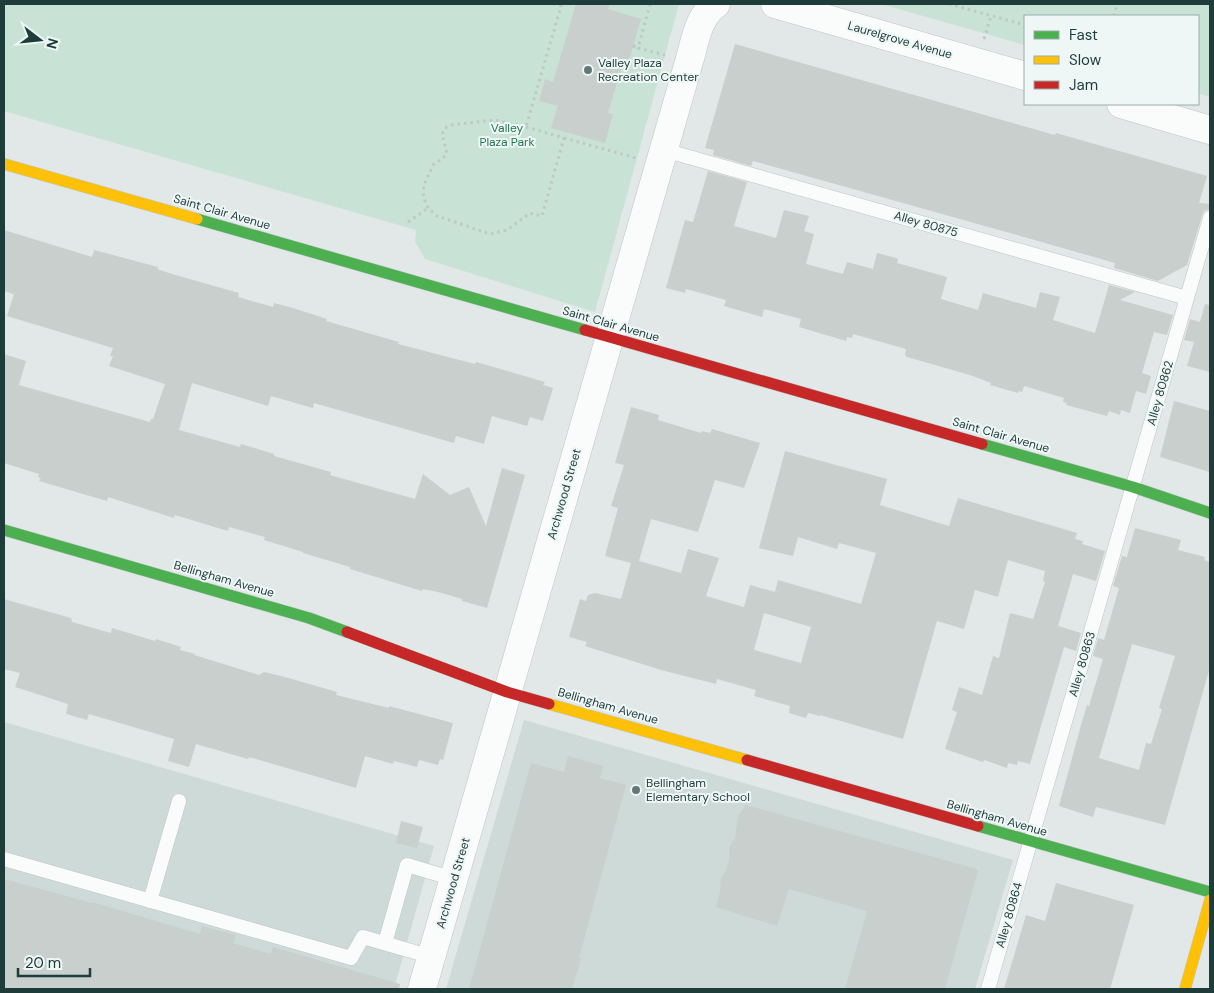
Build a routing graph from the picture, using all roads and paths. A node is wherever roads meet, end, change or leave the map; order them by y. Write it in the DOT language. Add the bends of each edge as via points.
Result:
graph roads {
  1 [pos="554,4"];
  2 [pos="650,4"];
  3 [pos="716,4"];
  4 [pos="775,4"];
  5 [pos="949,4"];
  6 [pos="1024,26"];
  7 [pos="633,46"];
  8 [pos="638,48"];
  9 [pos="689,62"];
  10 [pos="1024,76"];
  11 [pos="1124,105"];
  12 [pos="526,127"];
  13 [pos="1210,130"];
  14 [pos="564,138"];
  15 [pos="662,157"];
  16 [pos="4,164"];
  17 [pos="428,208"];
  18 [pos="1210,218"];
  19 [pos="408,222"];
  20 [pos="1187,298"];
  21 [pos="610,338"];
  22 [pos="1132,487"];
  23 [pos="1210,513"];
  24 [pos="4,530"];
  25 [pos="507,692"];
  26 [pos="179,800"];
  27 [pos="1030,841"];
  28 [pos="4,859"];
  29 [pos="454,879"];
  30 [pos="1210,892"];
  31 [pos="150,900"];
  32 [pos="1210,900"];
  33 [pos="385,943"];
  34 [pos="432,956"];
  35 [pos="422,989"];
  36 [pos="988,989"];
  37 [pos="1185,989"];
  1 -- 12 [label="path" via="561,6"];
  2 -- 8 [label="path"];
  3 -- 9 [label="street, Archwood Street" via="703,18"];
  4 -- 10 [label="street, Laurelgrove Avenue"];
  5 -- 6 [label="path"];
  7 -- 8 [label="path"];
  8 -- 9 [label="path"];
  9 -- 15 [label="street, Archwood Street"];
  11 -- 13 [label="street"];
  12 -- 14 [label="path"];
  12 -- 17 [label="path" via="495,120 452,124 445,128 442,134 447,153 434,165 424,185"];
  14 -- 15 [label="path"];
  14 -- 17 [label="path" via="542,216 530,214 506,230 490,234 436,216"];
  15 -- 20 [label="lane, Alley 80875"];
  15 -- 21 [label="street, Archwood Street"];
  16 -- 21 [label="street, Saint Clair Avenue"];
  17 -- 19 [label="path"];
  18 -- 20 [label="lane, Alley 80862"];
  20 -- 22 [label="lane, Alley 80862"];
  21 -- 22 [label="street, Saint Clair Avenue"];
  21 -- 25 [label="street, Archwood Street"];
  22 -- 23 [label="street, Saint Clair Avenue"];
  22 -- 27 [label="lane, Alley 80863"];
  24 -- 25 [label="street, Bellingham Avenue" via="309,618"];
  25 -- 27 [label="street, Bellingham Avenue"];
  25 -- 29 [label="street, Archwood Street"];
  26 -- 31 [label="lane"];
  27 -- 30 [label="street, Bellingham Avenue"];
  27 -- 36 [label="lane, Alley 80864"];
  28 -- 31 [label="lane"];
  29 -- 33 [label="lane" via="407,865"];
  29 -- 34 [label="street, Archwood Street"];
  31 -- 33 [label="lane" via="351,958 363,937"];
  32 -- 37 [label="street"];
  33 -- 34 [label="lane"];
  34 -- 35 [label="street, Archwood Street"];
}
